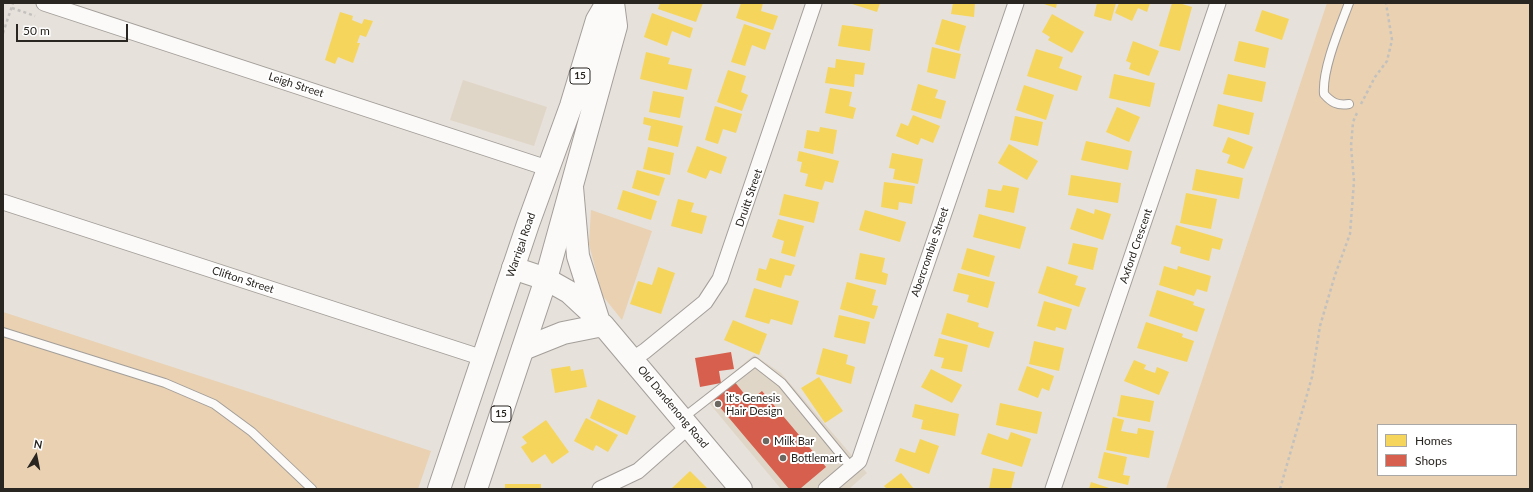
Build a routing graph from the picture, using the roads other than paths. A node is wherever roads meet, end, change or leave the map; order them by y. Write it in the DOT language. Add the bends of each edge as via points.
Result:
graph roads {
  1 [pos="44,3"];
  2 [pos="608,3"];
  3 [pos="613,3"];
  4 [pos="814,3"];
  5 [pos="1016,3"];
  6 [pos="1218,3"];
  7 [pos="1348,3"];
  8 [pos="1349,104"];
  9 [pos="547,168"];
  10 [pos="572,186"];
  11 [pos="3,202"];
  12 [pos="513,268"];
  13 [pos="546,279"];
  14 [pos="601,322"];
  15 [pos="3,332"];
  16 [pos="524,349"];
  17 [pos="483,358"];
  18 [pos="633,359"];
  19 [pos="686,422"];
  20 [pos="851,468"];
  21 [pos="312,489"];
  22 [pos="439,489"];
  23 [pos="476,489"];
  24 [pos="600,489"];
  25 [pos="741,489"];
  26 [pos="826,489"];
  27 [pos="1053,489"];
  1 -- 9 [label="street, Leigh Street"];
  2 -- 9 [label="main road, Warrigal Road / 15" via="597,20"];
  3 -- 10 [label="main road, 15" via="616,26"];
  4 -- 18 [label="street, Druitt Street" via="720,280 705,302"];
  5 -- 20 [label="street, Abercrombie Street" via="859,461"];
  6 -- 27 [label="street, Axford Crescent"];
  7 -- 8 [label="lane" via="1323,86 1324,94 1333,102 1340,106"];
  9 -- 12 [label="main road, Warrigal Road / 15"];
  10 -- 13 [label="main road, 15"];
  10 -- 14 [label="main road" via="578,256"];
  11 -- 17 [label="street, Clifton Street"];
  12 -- 13 [label="main road, Old Dandenong Road"];
  12 -- 17 [label="main road, Warrigal Road / 15"];
  13 -- 14 [label="main road, Old Dandenong Road" via="573,295"];
  13 -- 16 [label="main road, 15"];
  14 -- 16 [label="main road" via="563,333"];
  14 -- 18 [label="main road, Old Dandenong Road"];
  15 -- 21 [label="lane" via="164,383 214,404 252,432"];
  16 -- 23 [label="main road, 15"];
  17 -- 22 [label="main road, Warrigal Road / 15"];
  18 -- 19 [label="main road, Old Dandenong Road"];
  19 -- 20 [label="lane" via="755,362 782,383"];
  19 -- 24 [label="street" via="638,471"];
  19 -- 25 [label="main road, Old Dandenong Road"];
  20 -- 26 [label="street, Abercrombie Street"];
}
